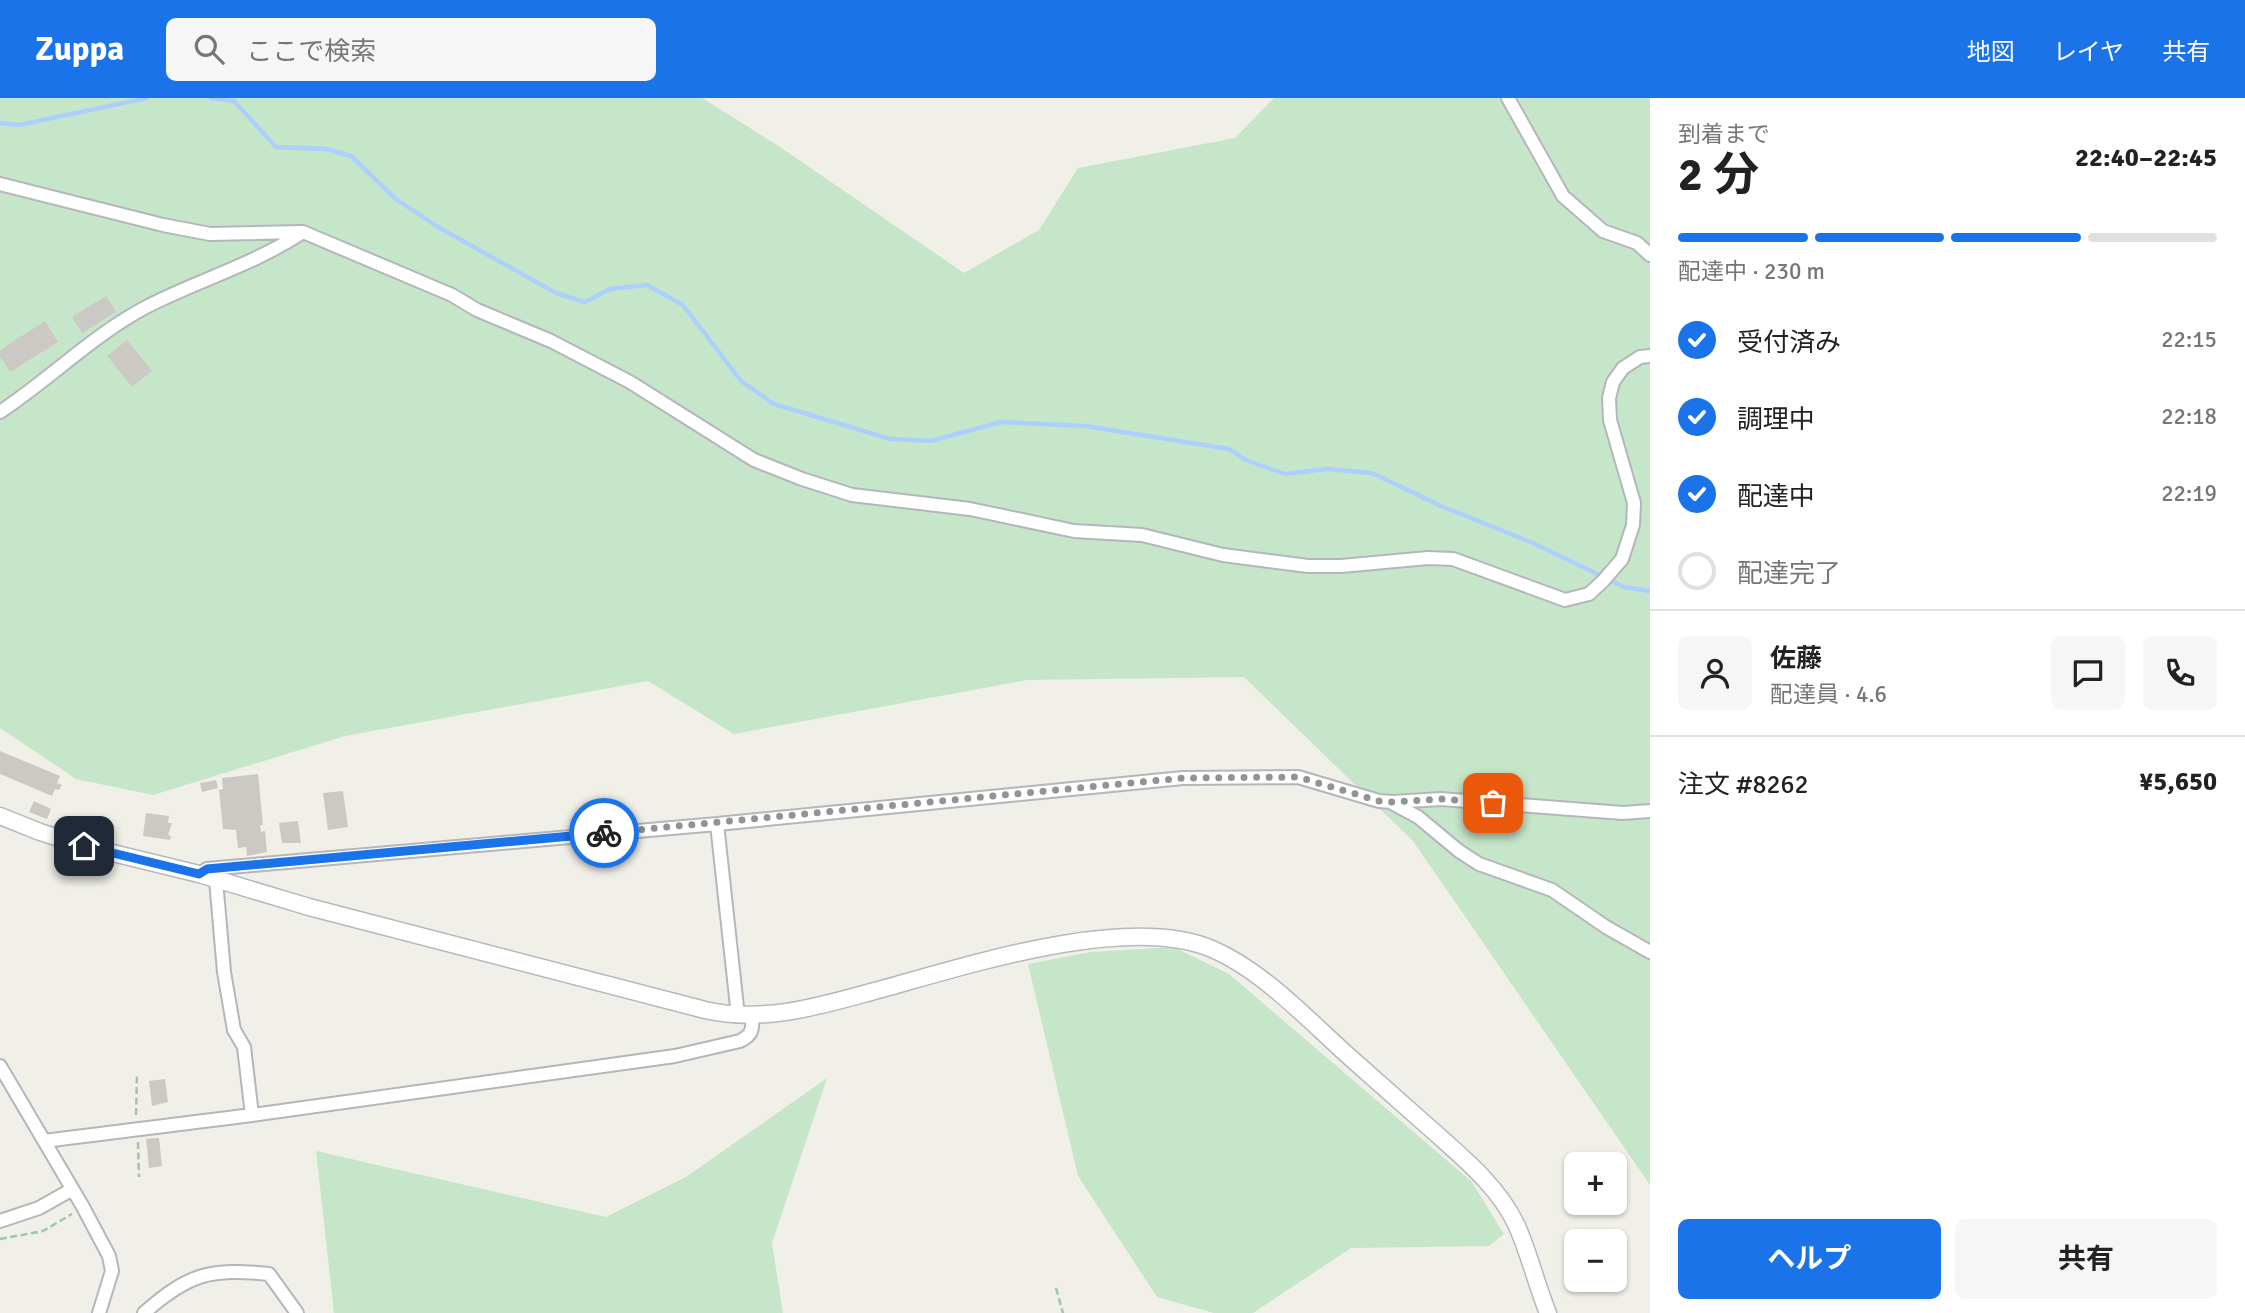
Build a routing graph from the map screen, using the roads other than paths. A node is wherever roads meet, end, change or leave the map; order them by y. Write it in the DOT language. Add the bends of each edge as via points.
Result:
graph roads {
  1 [pos="1508,98"];
  2 [pos="0,184"];
  3 [pos="303,232"];
  4 [pos="1650,255"];
  5 [pos="1650,356"];
  6 [pos="0,412"];
  7 [pos="1392,802"];
  8 [pos="1650,811"];
  9 [pos="0,816"];
  10 [pos="717,824"];
  11 [pos="199,874"];
  12 [pos="216,880"];
  13 [pos="1650,952"];
  14 [pos="745,1016"];
  15 [pos="0,1066"];
  16 [pos="252,1115"];
  17 [pos="44,1141"];
  18 [pos="71,1190"];
  19 [pos="0,1221"];
  20 [pos="99,1313"];
  21 [pos="145,1313"];
  22 [pos="297,1313"];
  23 [pos="1548,1313"];
  1 -- 4 [label="street" via="1563,197 1603,231 1637,243"];
  2 -- 3 [label="street" via="210,234"];
  3 -- 5 [label="street" via="551,341 630,382 754,460 852,495 970,509 1074,531 1142,535 1223,555 1308,566 1452,559 1565,600 1589,594 1604,581 1619,563 1633,525 1634,503 1610,420 1609,398 1623,368 1640,356"];
  3 -- 6 [label="street" via="226,273 148,306"];
  7 -- 8 [label="street" via="1441,799 1623,813"];
  7 -- 10 [label="street" via="1298,777 1183,778"];
  7 -- 13 [label="street" via="1479,864 1552,890"];
  9 -- 11 [label="street" via="84,846"];
  10 -- 11 [label="street" via="207,869"];
  10 -- 14 [label="street"];
  11 -- 12 [label="street"];
  12 -- 14 [label="street" via="692,1007"];
  12 -- 16 [label="street" via="224,972 234,1030 244,1047"];
  14 -- 16 [label="street" via="752,1030 749,1036 675,1056"];
  14 -- 23 [label="street" via="781,1014 1088,940 1141,937 1193,942 1214,949 1269,985 1458,1153 1494,1191 1515,1223"];
  15 -- 17 [label="street"];
  16 -- 17 [label="street"];
  17 -- 18 [label="street"];
  18 -- 19 [label="street" via="39,1208"];
  18 -- 20 [label="street" via="109,1256 111,1271"];
  21 -- 22 [label="street" via="195,1276 237,1271 269,1274"];
}
